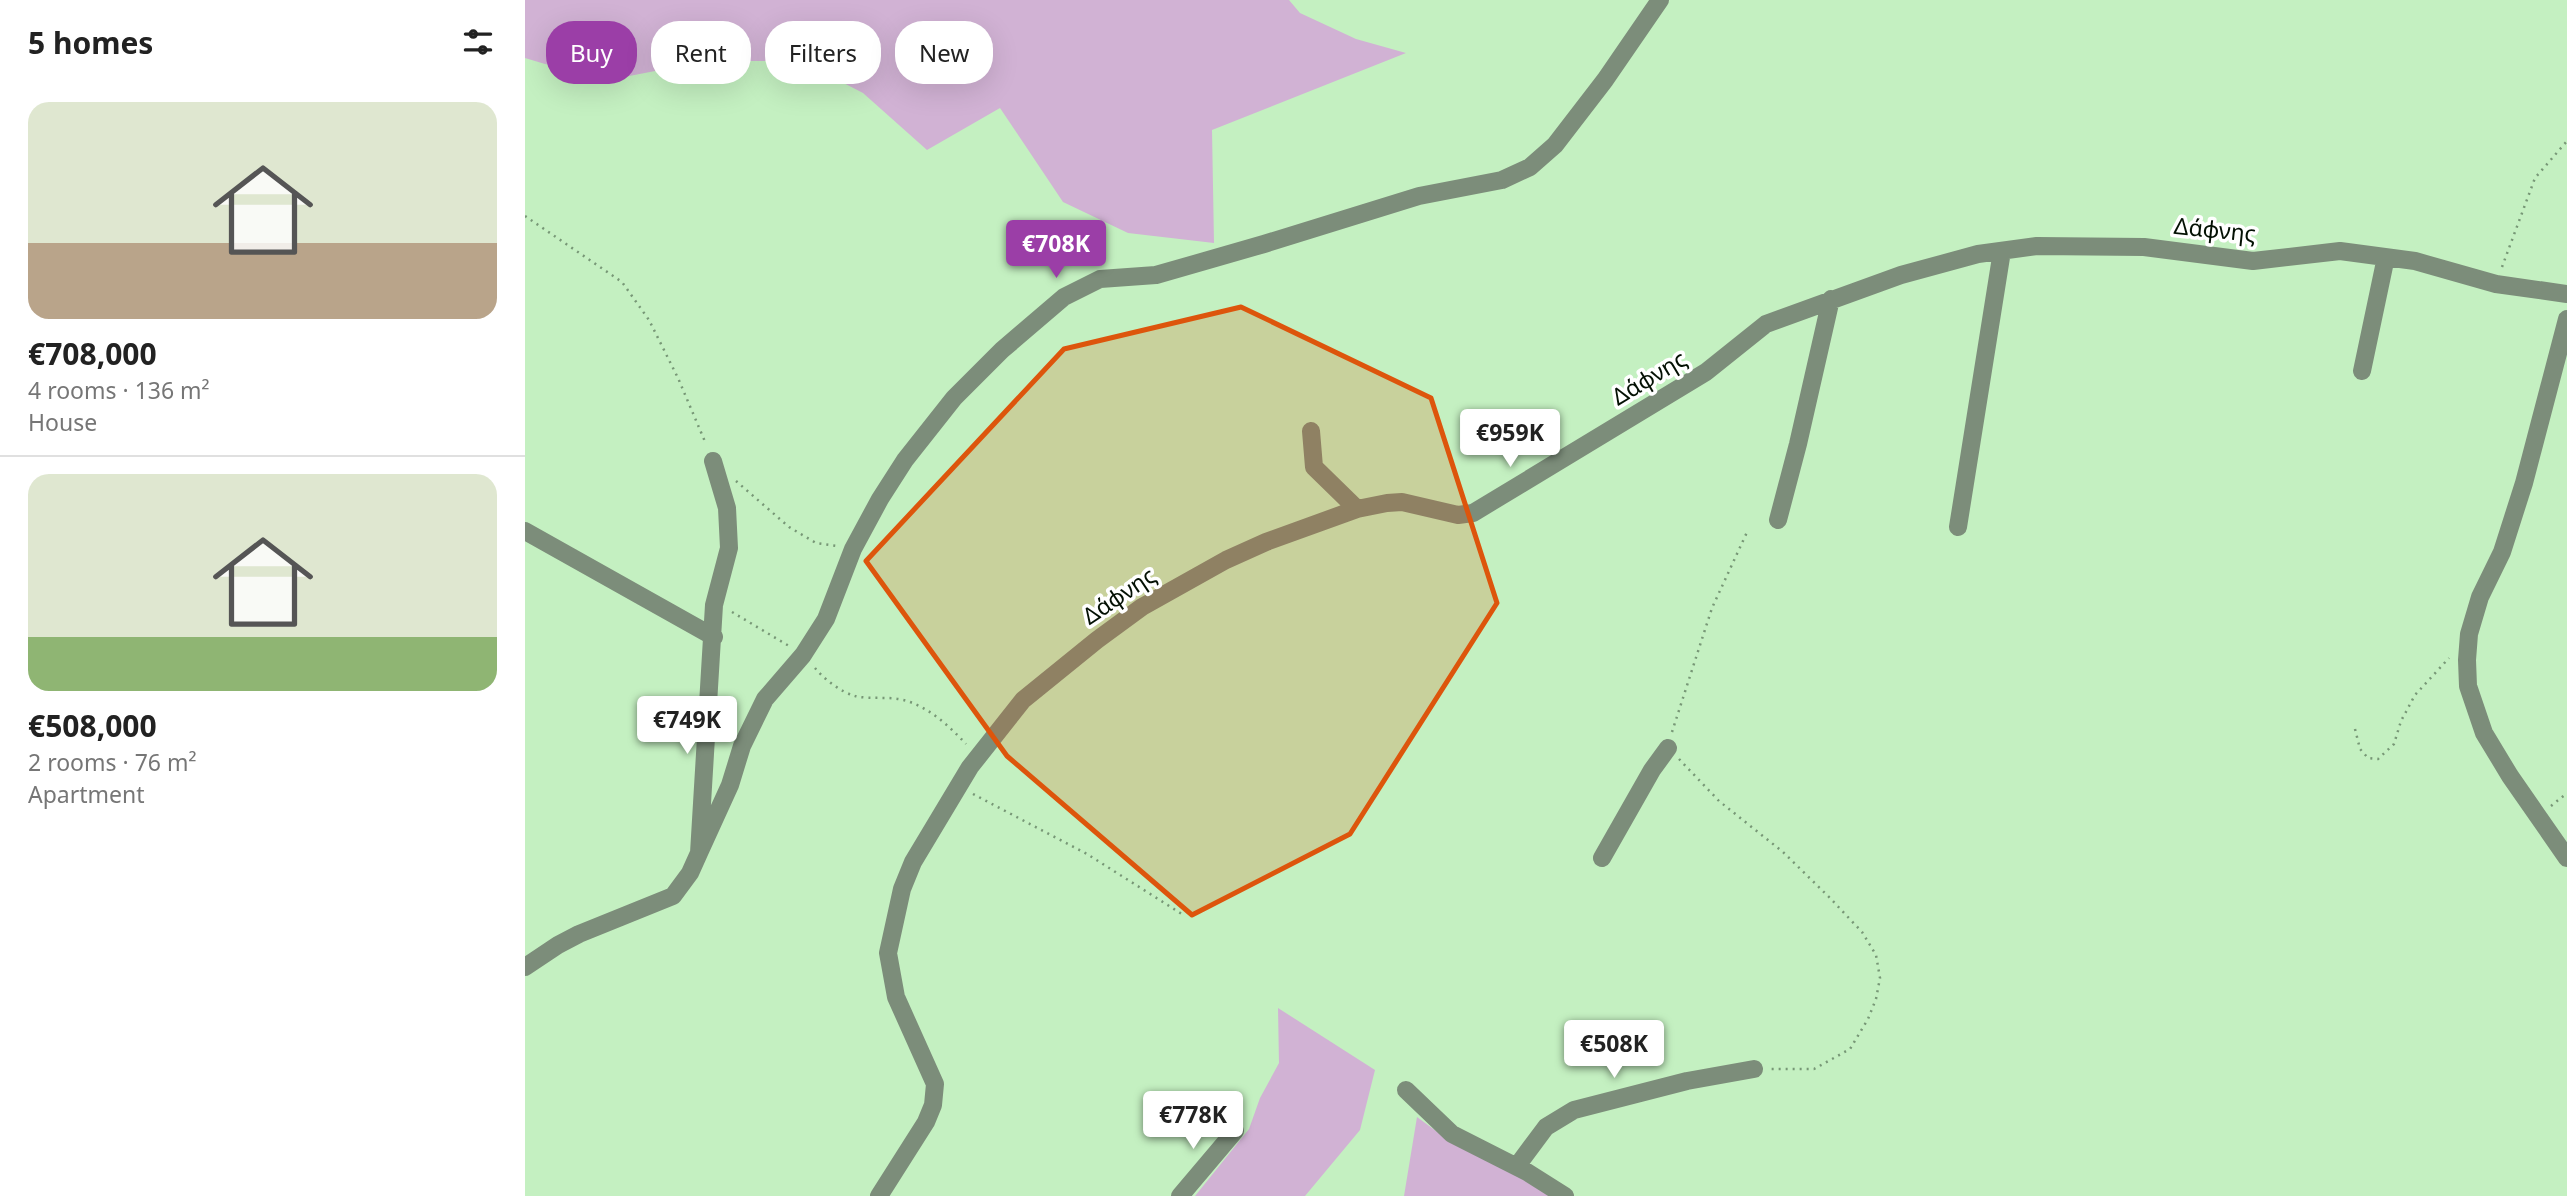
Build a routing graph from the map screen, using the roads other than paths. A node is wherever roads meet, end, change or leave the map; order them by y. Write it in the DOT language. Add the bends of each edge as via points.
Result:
graph roads {
  1 [pos="1660,0"];
  2 [pos="2002,251"];
  3 [pos="2386,257"];
  4 [pos="2567,294"];
  5 [pos="1831,299"];
  6 [pos="2567,319"];
  7 [pos="2362,371"];
  8 [pos="1311,431"];
  9 [pos="713,461"];
  10 [pos="1357,509"];
  11 [pos="1778,520"];
  12 [pos="1958,527"];
  13 [pos="525,531"];
  14 [pos="714,637"];
  15 [pos="1668,748"];
  16 [pos="699,853"];
  17 [pos="1602,858"];
  18 [pos="2567,858"];
  19 [pos="525,967"];
  20 [pos="1754,1069"];
  21 [pos="1406,1090"];
  22 [pos="1235,1130"];
  23 [pos="1517,1166"];
  24 [pos="879,1196"];
  25 [pos="1180,1196"];
  26 [pos="1565,1196"];
  1 -- 16 [label="street" via="1555,145 1530,167 1502,180 1419,196 1156,275 1100,279 1064,297 1002,350 954,398 905,460 853,549 826,619 803,655 765,699"];
  2 -- 3 [label="street, Δάφνης" via="2037,246 2144,247 2253,261 2340,251"];
  2 -- 5 [label="street, Δάφνης" via="1901,275"];
  2 -- 12 [label="street"];
  3 -- 4 [label="street, Δάφνης" via="2496,284"];
  3 -- 7 [label="street"];
  5 -- 10 [label="street, Δάφνης" via="1766,324 1706,372 1473,513 1440,512 1402,502"];
  5 -- 11 [label="street"];
  6 -- 18 [label="street" via="2525,483 2502,552 2480,597 2467,660 2468,686 2484,733"];
  8 -- 10 [label="street" via="1314,467"];
  9 -- 14 [label="street" via="727,508 729,548 714,605"];
  10 -- 24 [label="street, Δάφνης" via="1226,560 1142,607 1023,700 978,757 913,862 895,913 888,953 896,997 935,1084 926,1122"];
  13 -- 14 [label="street"];
  14 -- 16 [label="street"];
  15 -- 17 [label="street"];
  16 -- 19 [label="street" via="673,896 579,934"];
  20 -- 23 [label="street" via="1687,1080 1574,1110 1546,1127"];
  21 -- 23 [label="street" via="1453,1134"];
  22 -- 25 [label="street"];
  23 -- 26 [label="street"];
}
